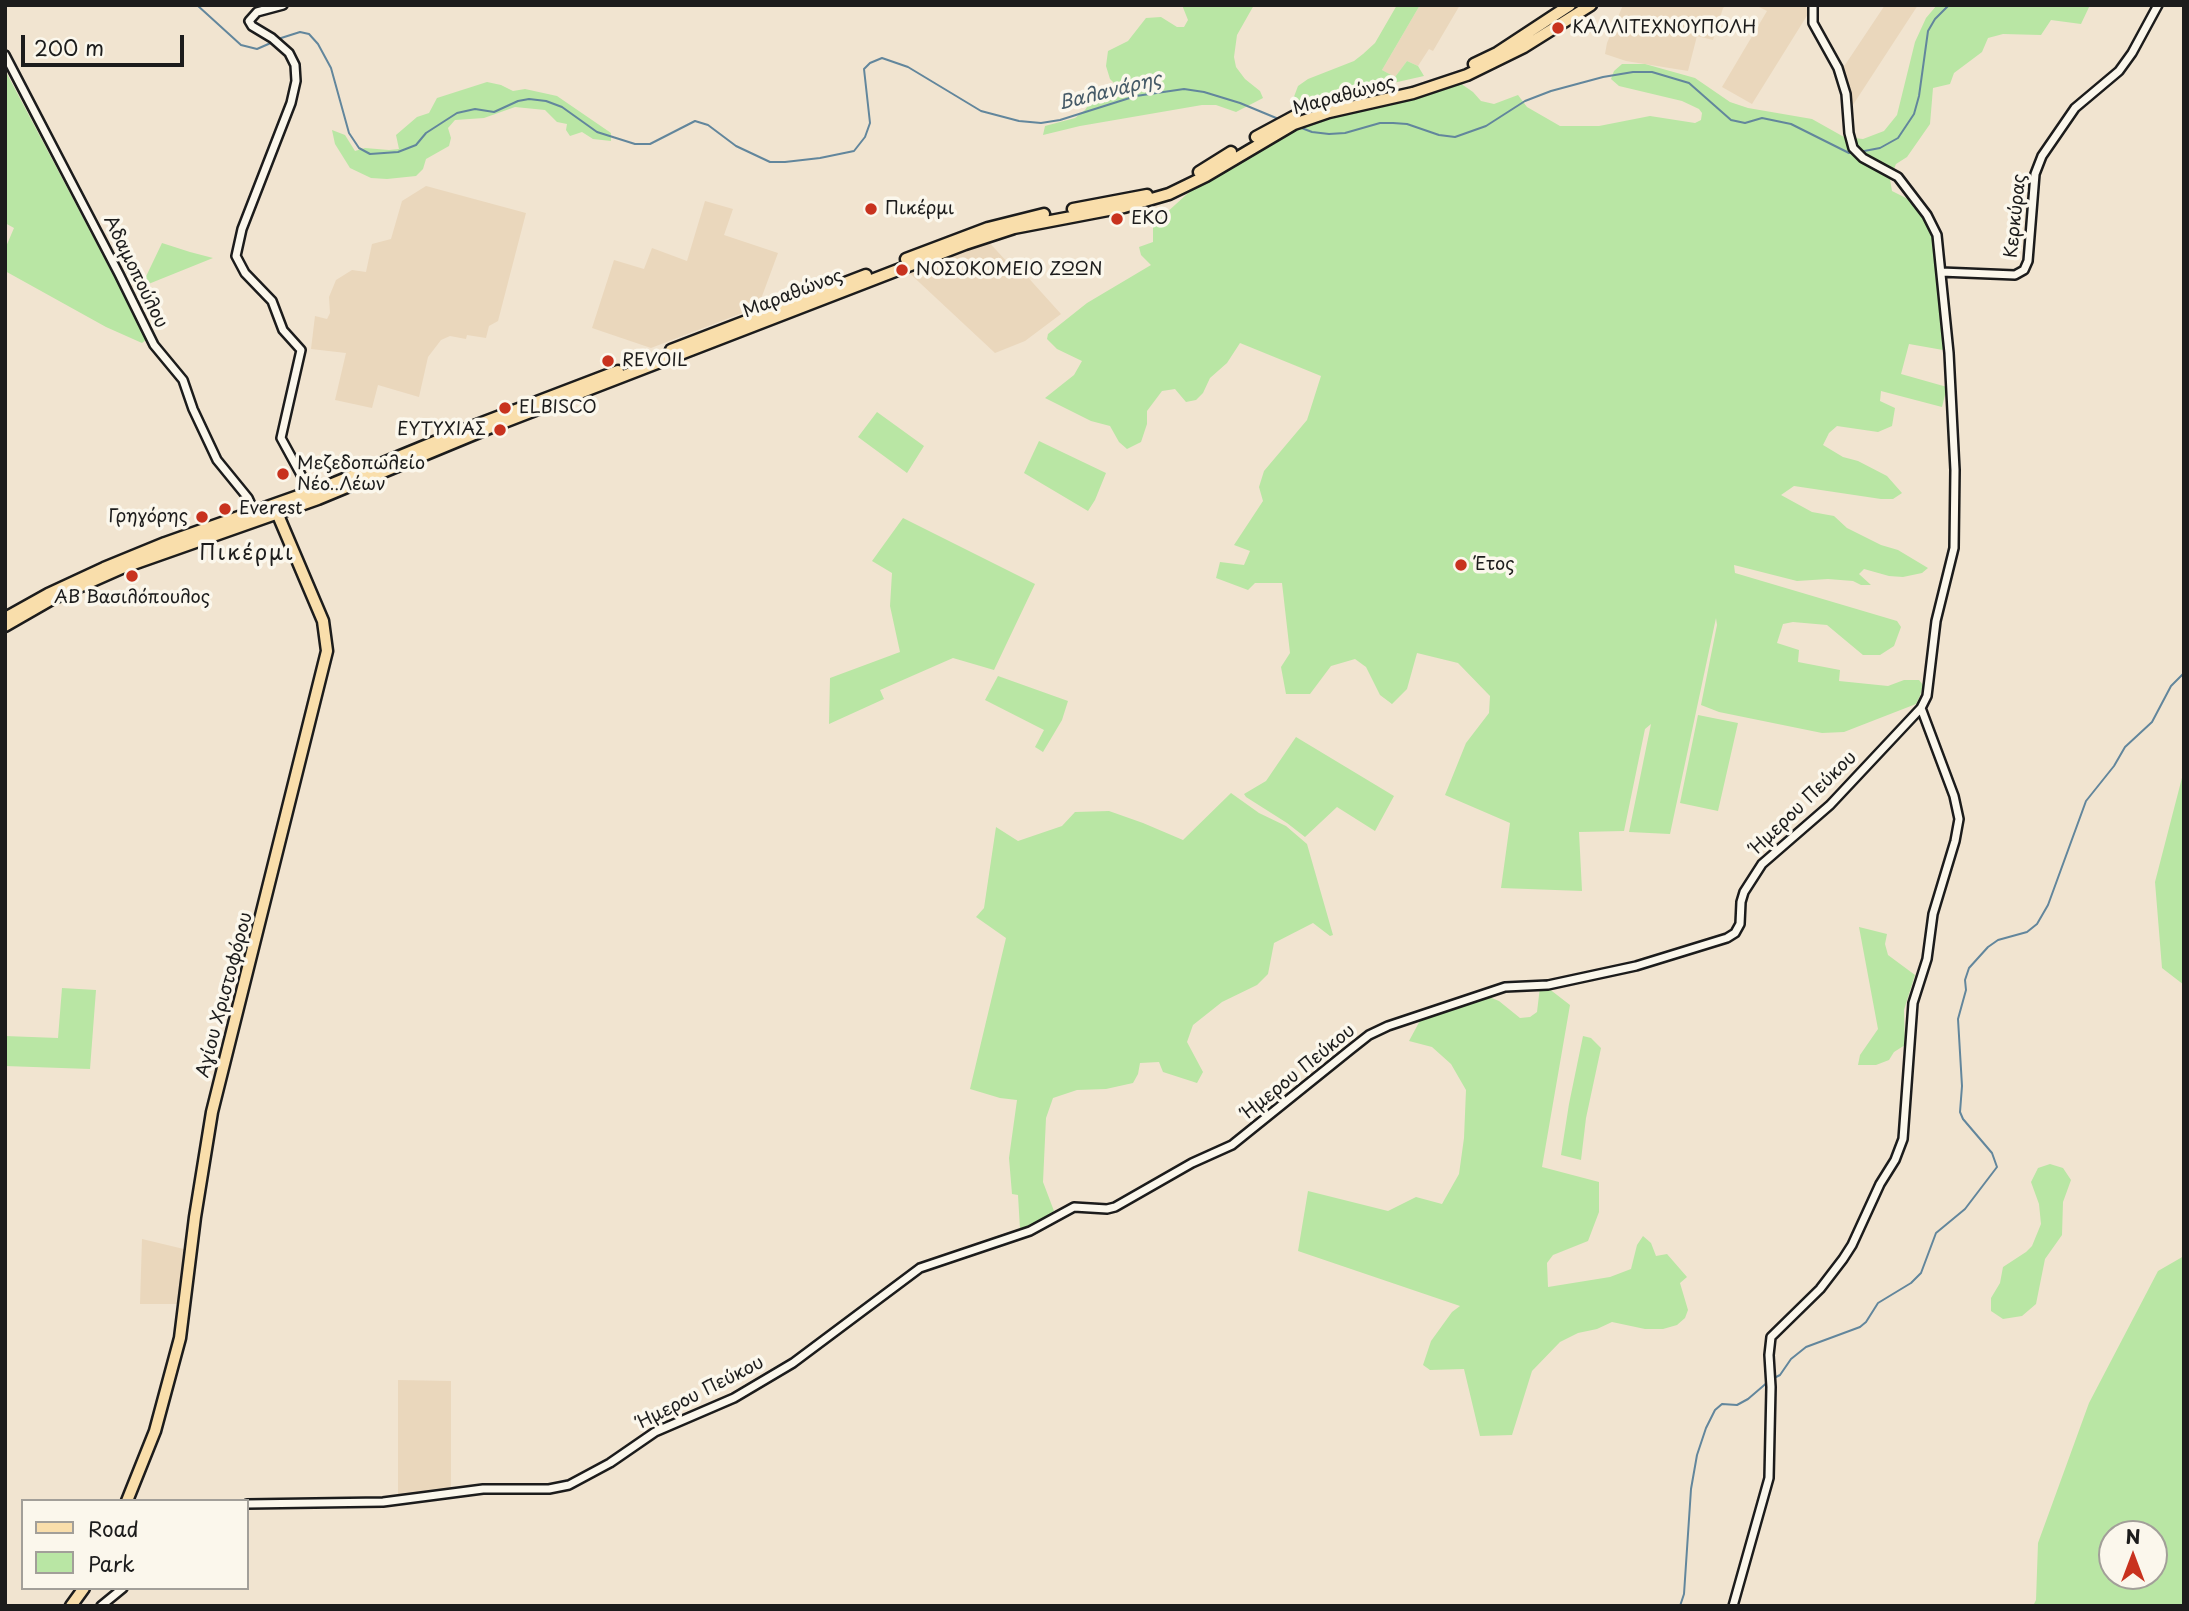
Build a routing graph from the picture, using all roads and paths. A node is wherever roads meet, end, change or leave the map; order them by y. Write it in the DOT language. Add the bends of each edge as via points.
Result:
graph roads {
  1 [pos="283,5"];
  2 [pos="1813,5"];
  3 [pos="2158,5"];
  4 [pos="1578,7"];
  5 [pos="1560,9"];
  6 [pos="5,55"];
  7 [pos="1303,117"];
  8 [pos="1941,272"];
  9 [pos="312,496"];
  10 [pos="276,509"];
  11 [pos="253,517"];
  12 [pos="5,618"];
  13 [pos="5,626"];
  14 [pos="1921,708"];
  15 [pos="128,1499"];
  16 [pos="248,1504"];
  17 [pos="83,1590"];
  18 [pos="121,1590"];
  19 [pos="71,1606"];
  20 [pos="101,1606"];
  21 [pos="1733,1606"];
  1 -- 9 [label="street" via="264,9 250,19 252,26 277,42 294,61 296,85 236,256 245,273 272,301 283,330 301,351 281,438"];
  2 -- 8 [label="street, Ήμερου Πεύκου" via="1813,23 1838,68 1846,94 1853,148 1896,175 1927,215 1937,235"];
  3 -- 8 [label="street, Κερκύρας" via="2119,71 2075,108 2042,156 2035,174 2024,271 2015,275"];
  4 -- 5 [label="main road, Μαραθώνος"];
  4 -- 7 [label="main road, Μαραθώνος" via="1524,47 1458,78 1413,93"];
  5 -- 7 [label="main road, Μαραθώνος" via="1497,53 1447,76"];
  6 -- 11 [label="street, Αδαμοπούλου" via="154,345 183,380 214,456 245,495"];
  7 -- 9 [label="main road, Μαραθώνος" via="1169,194 1014,228 965,244"];
  8 -- 14 [label="street, Ήμερου Πεύκου" via="1950,353 1956,521 1952,564 1939,605"];
  9 -- 10 [label="main road, Μαραθώνος"];
  10 -- 11 [label="main road, Μαραθώνος"];
  10 -- 15 [label="main road, Αγίου Χριστοφόρου" via="323,621 327,651 217,1087 180,1338 155,1431"];
  11 -- 12 [label="main road, Μαραθώνος" via="104,568"];
  11 -- 13 [label="main road, Μαραθώνος" via="102,576"];
  14 -- 16 [label="street, Ήμερου Πεύκου" via="1830,805 1762,864 1744,892 1737,930 1727,938 1636,966 1548,985 1505,987 1388,1026 1369,1035 1232,1145 1115,1206 1074,1207 1030,1231 920,1268 793,1363 734,1398 655,1432 569,1485 483,1489 383,1502"];
  14 -- 21 [label="street" via="1959,819 1913,1003 1903,1139 1843,1259 1820,1289 1771,1336 1769,1478"];
  17 -- 19 [label="main road"];
  18 -- 20 [label="street"];
}
